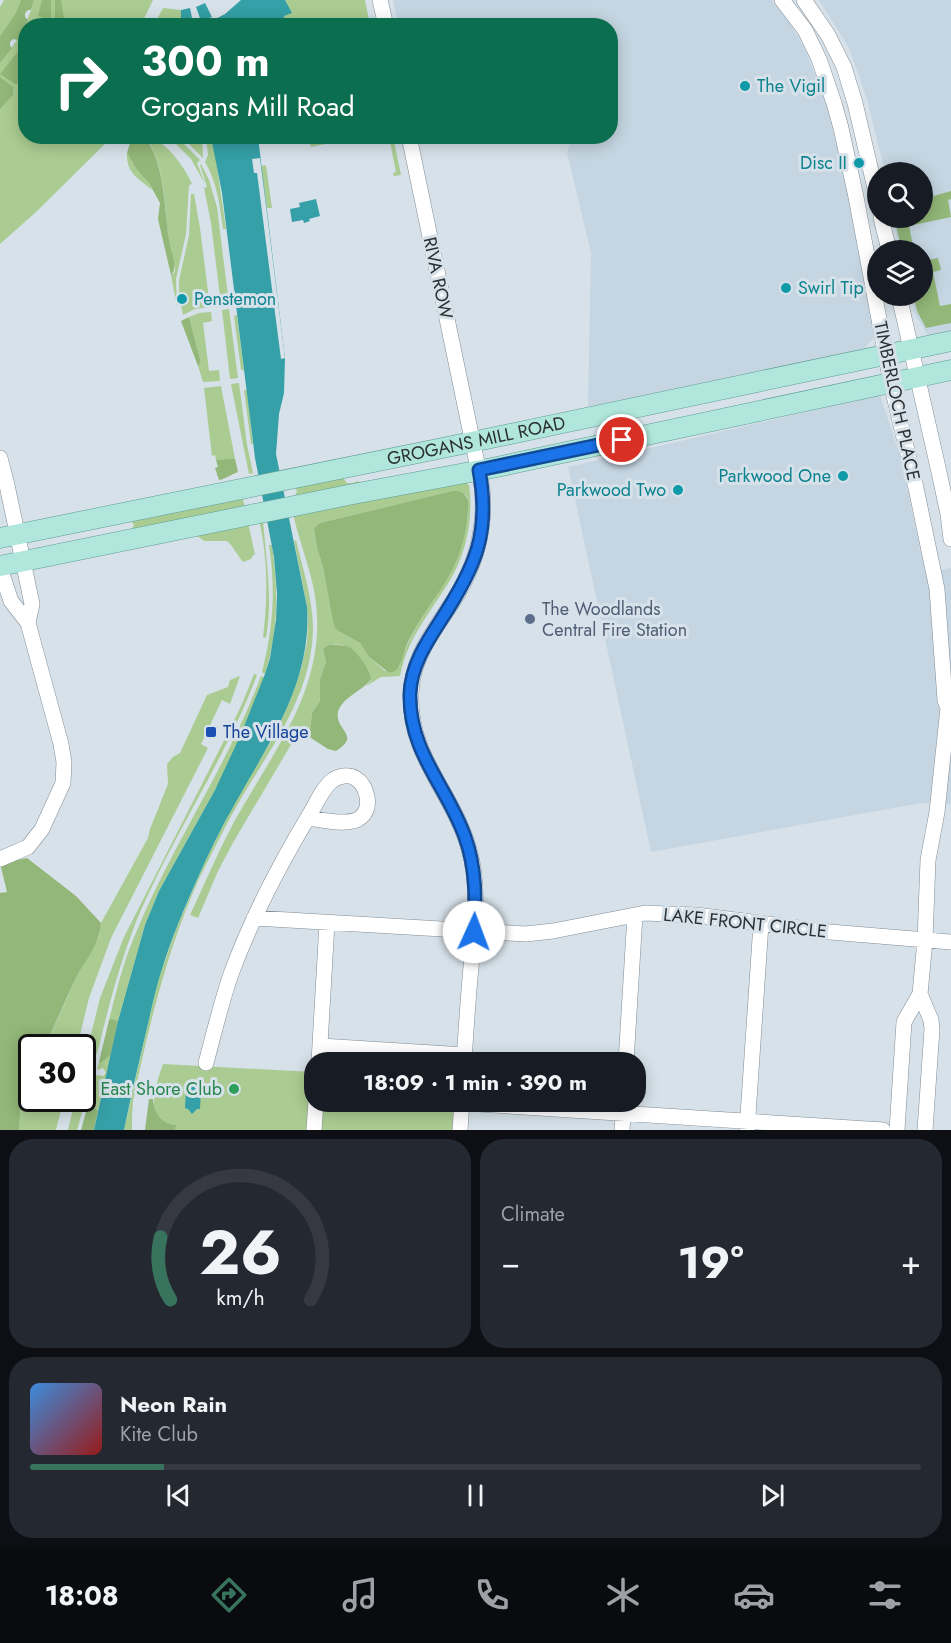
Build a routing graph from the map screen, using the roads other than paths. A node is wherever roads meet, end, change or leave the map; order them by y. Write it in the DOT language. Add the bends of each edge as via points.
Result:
graph roads {
  1 [pos="380,0"];
  2 [pos="782,0"];
  3 [pos="804,0"];
  4 [pos="384,18"];
  5 [pos="855,104"];
  6 [pos="836,108"];
  7 [pos="411,144"];
  8 [pos="869,162"];
  9 [pos="901,306"];
  10 [pos="951,341"];
  11 [pos="911,350"];
  12 [pos="885,355"];
  13 [pos="951,370"];
  14 [pos="917,377"];
  15 [pos="891,382"];
  16 [pos="472,441"];
  17 [pos="0,458"];
  18 [pos="479,470"];
  19 [pos="9,536"];
  20 [pos="951,540"];
  21 [pos="927,545"];
  22 [pos="24,561"];
  23 [pos="0,567"];
  24 [pos="944,593"];
  25 [pos="28,623"];
  26 [pos="949,705"];
  27 [pos="308,818"];
  28 [pos="0,859"];
  29 [pos="635,915"];
  30 [pos="254,918"];
  31 [pos="327,923"];
  32 [pos="761,924"];
  33 [pos="474,932"];
  34 [pos="924,940"];
  35 [pos="951,942"];
  36 [pos="920,994"];
  37 [pos="321,1046"];
  38 [pos="321,1052"];
  39 [pos="392,1052"];
  40 [pos="464,1052"];
  41 [pos="628,1052"];
  42 [pos="206,1062"];
  43 [pos="646,1110"];
  44 [pos="315,1112"];
  45 [pos="461,1112"];
  46 [pos="624,1112"];
  47 [pos="747,1126"];
  48 [pos="314,1130"];
  49 [pos="460,1130"];
  50 [pos="622,1130"];
  51 [pos="883,1130"];
  52 [pos="897,1130"];
  53 [pos="925,1130"];
  1 -- 4 [label="street"];
  2 -- 6 [label="street, TIMBERLOCH PLACE" via="805,30"];
  3 -- 5 [label="street" via="838,53"];
  5 -- 6 [label="street"];
  5 -- 8 [label="street"];
  6 -- 12 [label="street, TIMBERLOCH PLACE"];
  7 -- 16 [label="street, RIVA ROW"];
  9 -- 11 [label="street, TIMBERLOCH PLACE"];
  10 -- 11 [label="main road, GROGANS MILL ROAD"];
  11 -- 12 [label="main road, GROGANS MILL ROAD"];
  11 -- 14 [label="street, TIMBERLOCH PLACE"];
  12 -- 15 [label="street, TIMBERLOCH PLACE"];
  12 -- 16 [label="main road, GROGANS MILL ROAD"];
  13 -- 14 [label="main road, GROGANS MILL ROAD"];
  14 -- 15 [label="main road, GROGANS MILL ROAD"];
  14 -- 20 [label="street, TIMBERLOCH PLACE"];
  15 -- 18 [label="main road, GROGANS MILL ROAD"];
  15 -- 21 [label="street, TIMBERLOCH PLACE"];
  16 -- 18 [label="street, RIVA ROW"];
  16 -- 19 [label="main road, GROGANS MILL ROAD"];
  17 -- 19 [label="street"];
  18 -- 22 [label="main road, GROGANS MILL ROAD"];
  18 -- 33 [label="street, RIVA ROW" via="483,516 476,556 466,580 423,648 410,694 411,718 419,746 470,851"];
  19 -- 22 [label="street"];
  20 -- 21 [label="street"];
  21 -- 24 [label="street, TIMBERLOCH PLACE"];
  22 -- 23 [label="main road, GROGANS MILL ROAD"];
  22 -- 25 [label="street" via="32,604"];
  23 -- 25 [label="street" via="11,602"];
  24 -- 26 [label="street, TIMBERLOCH PLACE" via="945,700"];
  25 -- 28 [label="street" via="61,744 63,783 42,829 28,847"];
  26 -- 34 [label="street, TIMBERLOCH PLACE" via="937,812 928,854"];
  27 -- 30 [label="street"];
  29 -- 32 [label="street, LAKE FRONT CIRCLE" via="696,915"];
  29 -- 33 [label="street, LAKE FRONT CIRCLE" via="536,934"];
  29 -- 41 [label="street"];
  30 -- 31 [label="street, LAKE FRONT CIRCLE"];
  30 -- 42 [label="street" via="227,987"];
  31 -- 33 [label="street, LAKE FRONT CIRCLE"];
  31 -- 37 [label="street"];
  32 -- 34 [label="street, LAKE FRONT CIRCLE"];
  32 -- 47 [label="street"];
  33 -- 40 [label="street, RIVA ROW"];
  34 -- 35 [label="street, LAKE FRONT CIRCLE"];
  34 -- 36 [label="street, TIMBERLOCH PLACE"];
  36 -- 52 [label="street, TIMBERLOCH PLACE" via="904,1022"];
  36 -- 53 [label="street, TIMBERLOCH PLACE" via="932,1029"];
  37 -- 38 [label="street"];
  37 -- 39 [label="street"];
  43 -- 47 [label="street"];
  44 -- 48 [label="street"];
  45 -- 49 [label="street"];
  46 -- 50 [label="street"];
  47 -- 51 [label="street"];
}
